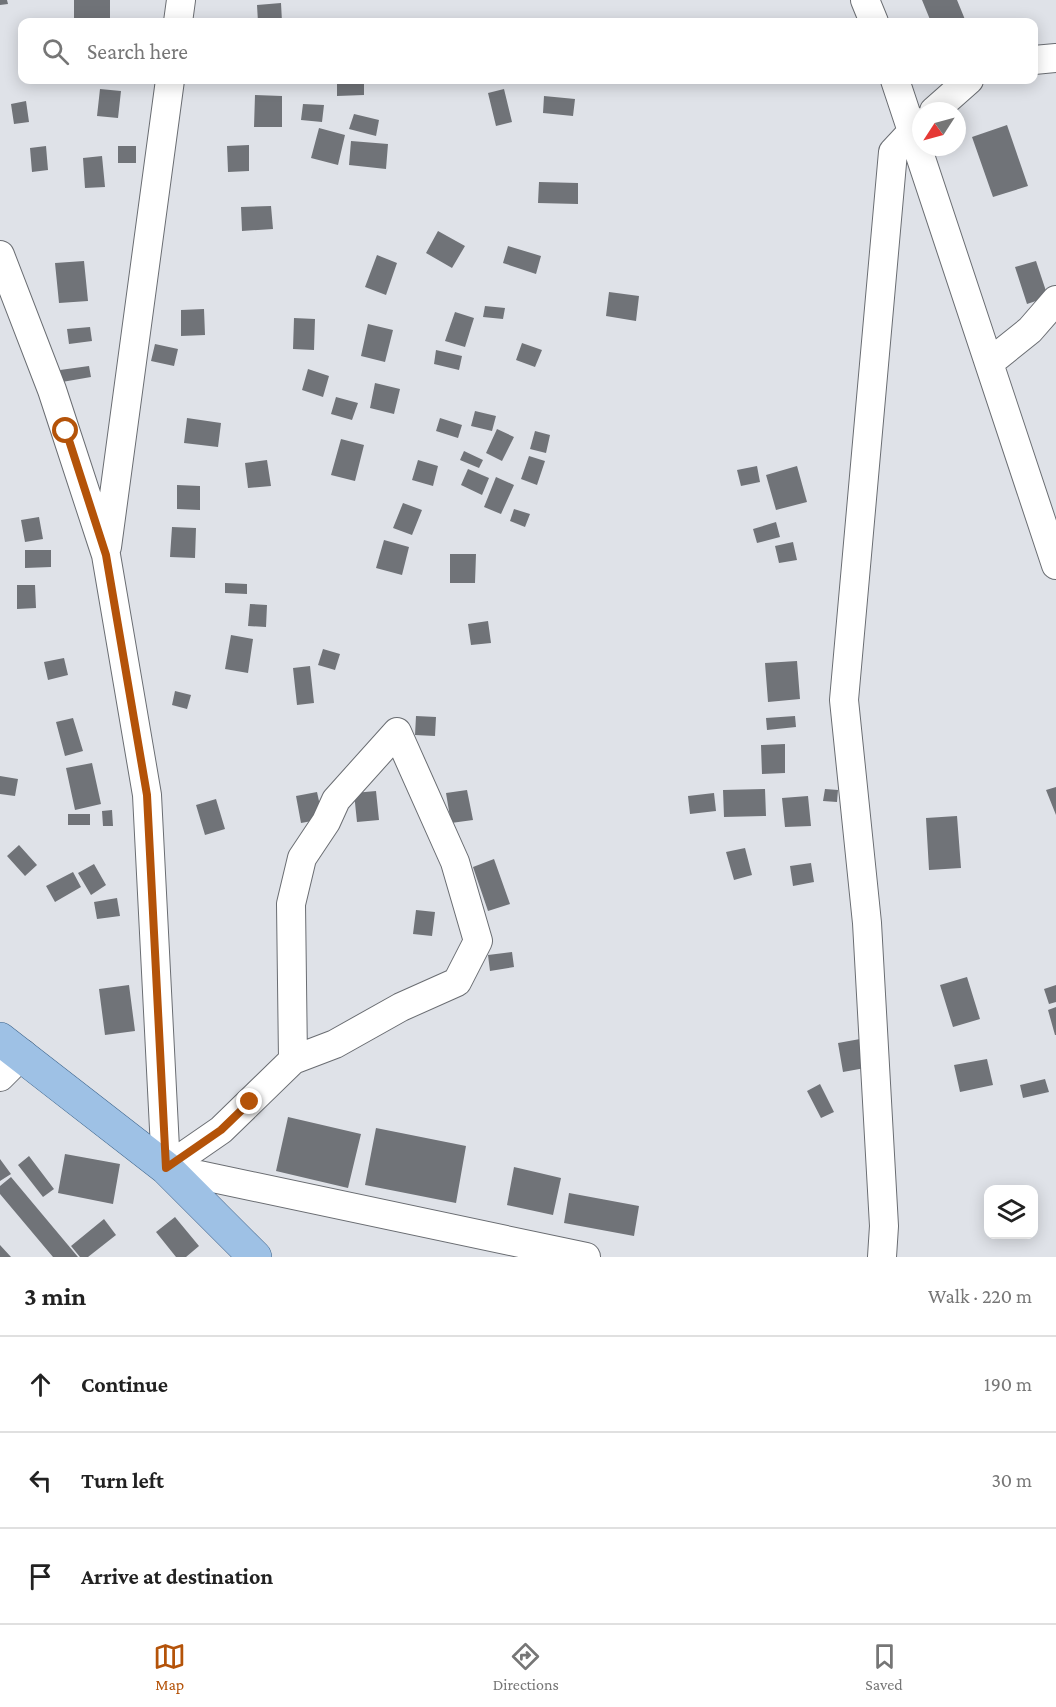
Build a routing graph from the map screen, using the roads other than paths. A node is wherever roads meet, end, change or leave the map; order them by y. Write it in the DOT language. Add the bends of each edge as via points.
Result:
graph roads {
  1 [pos="181,0"];
  2 [pos="865,0"];
  3 [pos="179,18"];
  4 [pos="872,18"];
  5 [pos="1056,58"];
  6 [pos="1038,60"];
  7 [pos="169,84"];
  8 [pos="898,84"];
  9 [pos="964,84"];
  10 [pos="944,102"];
  11 [pos="912,115"];
  12 [pos="912,131"];
  13 [pos="926,156"];
  14 [pos="0,255"];
  15 [pos="1056,300"];
  16 [pos="989,363"];
  17 [pos="106,555"];
  18 [pos="1056,565"];
  19 [pos="11,1047"];
  20 [pos="293,1060"];
  21 [pos="0,1077"];
  22 [pos="166,1168"];
  23 [pos="255,1257"];
  24 [pos="586,1257"];
  25 [pos="882,1257"];
  1 -- 3 [label="street"];
  2 -- 4 [label="street"];
  5 -- 6 [label="street"];
  7 -- 17 [label="street"];
  8 -- 11 [label="street"];
  9 -- 10 [label="street"];
  12 -- 25 [label="street" via="893,152 844,700 867,923 884,1226"];
  13 -- 16 [label="street"];
  14 -- 17 [label="street" via="52,390"];
  15 -- 16 [label="street" via="1030,330"];
  16 -- 18 [label="street"];
  17 -- 22 [label="street" via="147,795"];
  19 -- 21 [label="street"];
  19 -- 22 [label="main road"];
  20 -- 20 [label="street" via="335,1044 457,981 478,941 454,862 397,732 336,800 302,858 291,904"];
  20 -- 22 [label="street" via="221,1130"];
  22 -- 23 [label="main road"];
  22 -- 24 [label="street"];
}
